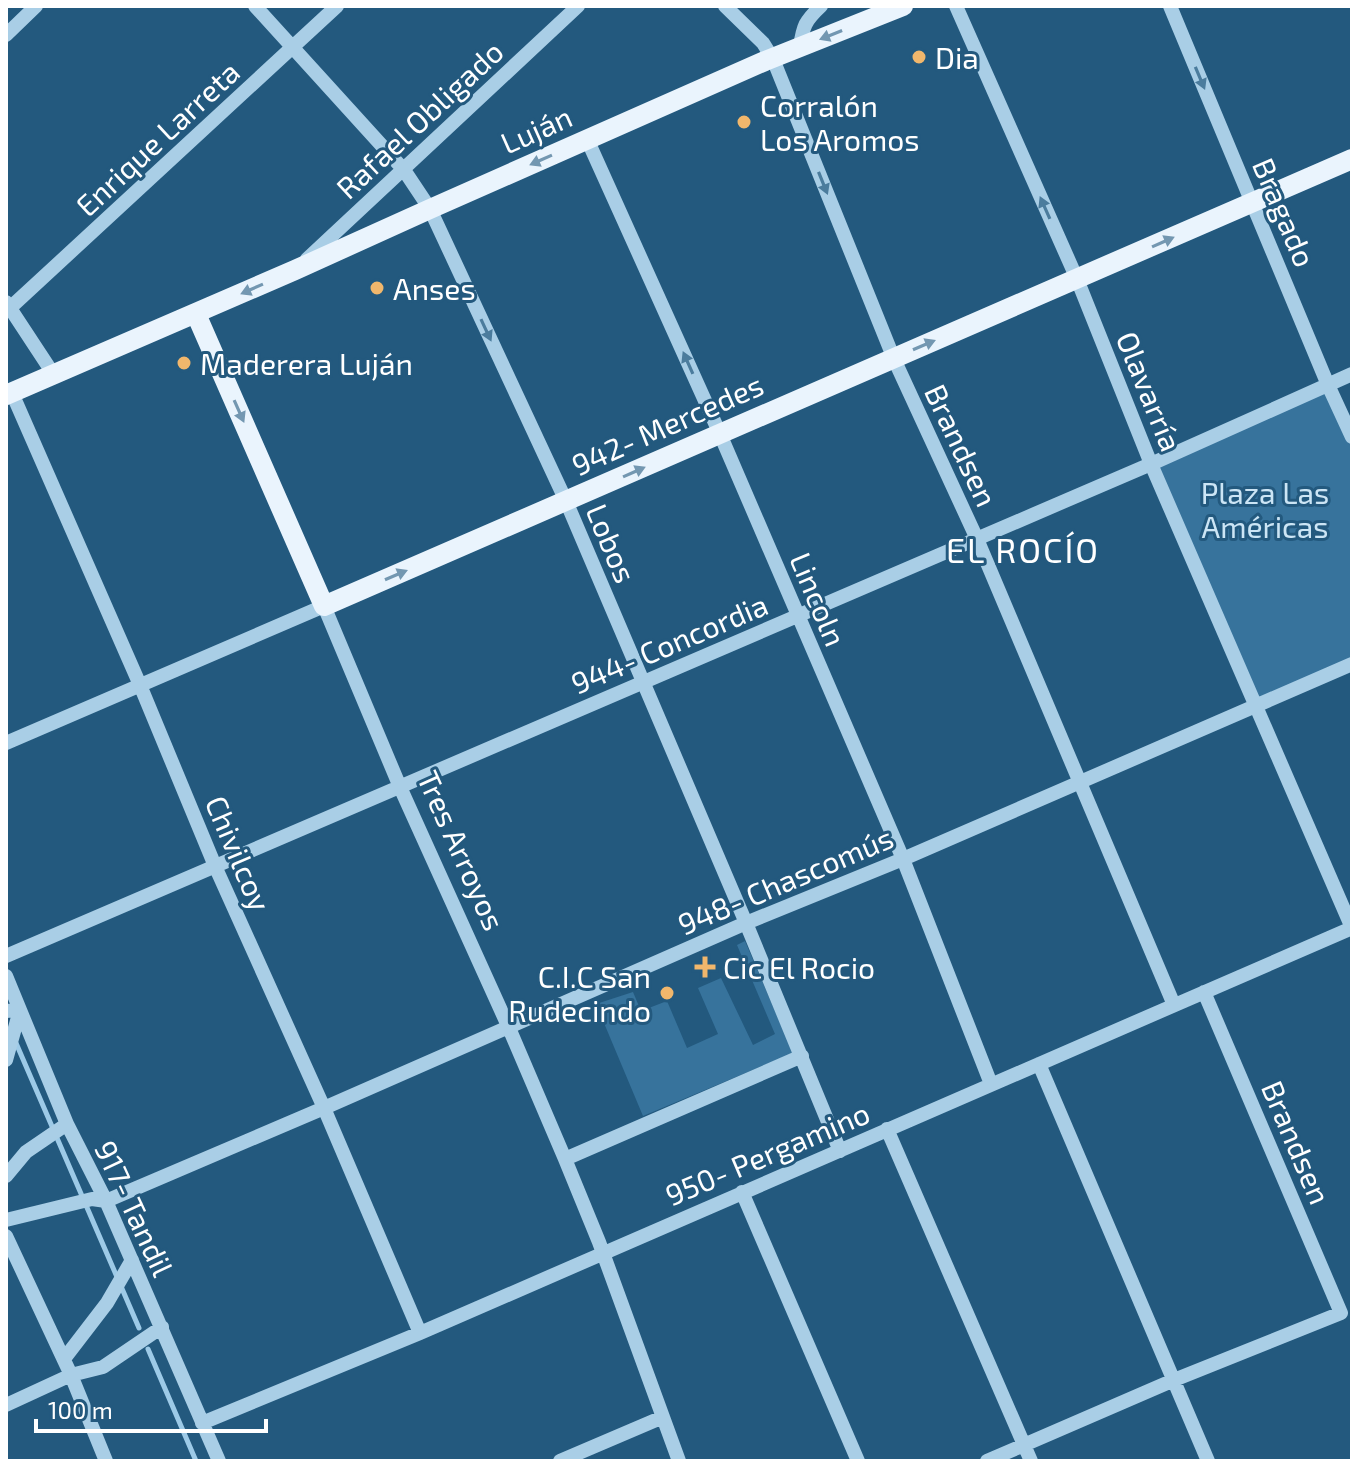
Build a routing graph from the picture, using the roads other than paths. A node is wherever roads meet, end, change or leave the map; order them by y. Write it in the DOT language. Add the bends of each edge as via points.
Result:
graph roads {
  1 [pos="36,6"];
  2 [pos="255,6"];
  3 [pos="337,6"];
  4 [pos="578,6"];
  5 [pos="725,6"];
  6 [pos="821,6"];
  7 [pos="903,6"];
  8 [pos="956,6"];
  9 [pos="1170,6"];
  10 [pos="6,35"];
  11 [pos="294,47"];
  12 [pos="800,47"];
  13 [pos="773,59"];
  14 [pos="587,139"];
  15 [pos="1352,159"];
  16 [pos="404,170"];
  17 [pos="1253,202"];
  18 [pos="430,209"];
  19 [pos="295,270"];
  20 [pos="1077,279"];
  21 [pos="8,304"];
  22 [pos="196,314"];
  23 [pos="894,359"];
  24 [pos="1352,374"];
  25 [pos="54,375"];
  26 [pos="1328,385"];
  27 [pos="9,394"];
  28 [pos="720,434"];
  29 [pos="1352,437"];
  30 [pos="1151,464"];
  31 [pos="566,501"];
  32 [pos="977,539"];
  33 [pos="324,606"];
  34 [pos="798,616"];
  35 [pos="1352,664"];
  36 [pos="643,682"];
  37 [pos="140,685"];
  38 [pos="1256,706"];
  39 [pos="6,743"];
  40 [pos="1079,782"];
  41 [pos="400,787"];
  42 [pos="903,859"];
  43 [pos="215,866"];
  44 [pos="746,923"];
  45 [pos="1352,928"];
  46 [pos="6,956"];
  47 [pos="6,976"];
  48 [pos="1204,992"];
  49 [pos="1174,1005"];
  50 [pos="13,1010"];
  51 [pos="509,1028"];
  52 [pos="802,1056"];
  53 [pos="6,1060"];
  54 [pos="1039,1064"];
  55 [pos="991,1084"];
  56 [pos="324,1108"];
  57 [pos="887,1129"];
  58 [pos="58,1130"];
  59 [pos="840,1151"];
  60 [pos="565,1159"];
  61 [pos="6,1176"];
  62 [pos="742,1192"];
  63 [pos="106,1201"];
  64 [pos="6,1220"];
  65 [pos="6,1236"];
  66 [pos="603,1253"];
  67 [pos="132,1260"];
  68 [pos="162,1327"];
  69 [pos="420,1333"];
  70 [pos="64,1359"];
  71 [pos="71,1375"];
  72 [pos="1174,1380"];
  73 [pos="6,1405"];
  74 [pos="663,1417"];
  75 [pos="202,1423"];
  76 [pos="1024,1445"];
  77 [pos="106,1461"];
  78 [pos="219,1461"];
  79 [pos="560,1461"];
  80 [pos="679,1461"];
  81 [pos="858,1461"];
  82 [pos="987,1461"];
  83 [pos="1031,1461"];
  84 [pos="1208,1461"];
  1 -- 10 [label="street"];
  2 -- 11 [label="street, Lobos"];
  3 -- 11 [label="street, Enrique Larreta"];
  4 -- 16 [label="street, Rafael Obligado"];
  5 -- 13 [label="street, Brandsen"];
  6 -- 12 [label="street" via="807,19"];
  7 -- 12 [label="main road, Luján, one-way"];
  20 -- 8 [label="street, Olavarría, one-way"];
  9 -- 17 [label="street, Bragado, one-way"];
  11 -- 16 [label="street, Lobos"];
  11 -- 21 [label="street, Enrique Larreta"];
  12 -- 13 [label="main road, Luján"];
  13 -- 14 [label="main road, Luján"];
  13 -- 23 [label="street, Brandsen, one-way"];
  14 -- 18 [label="main road, Luján, one-way"];
  28 -- 14 [label="street, Lincoln, one-way"];
  15 -- 17 [label="main road, 942- Mercedes"];
  16 -- 18 [label="street, Lobos"];
  16 -- 19 [label="street, Rafael Obligado"];
  20 -- 17 [label="main road, 942- Mercedes, one-way"];
  17 -- 26 [label="street, Bragado"];
  18 -- 19 [label="main road, Luján"];
  18 -- 31 [label="street, Lobos, one-way"];
  19 -- 22 [label="main road, Luján, one-way"];
  23 -- 20 [label="main road, 942- Mercedes, one-way"];
  20 -- 30 [label="street, Olavarría"];
  21 -- 25 [label="street"];
  22 -- 25 [label="main road, Luján"];
  22 -- 33 [label="main road, Tres Arroyos, one-way"];
  23 -- 28 [label="main road, 942- Mercedes"];
  23 -- 32 [label="street, Brandsen"];
  24 -- 26 [label="street, 944- Concordia"];
  25 -- 27 [label="main road, Luján"];
  26 -- 29 [label="street, Bragado"];
  26 -- 30 [label="street, 944- Concordia"];
  27 -- 37 [label="street, Chivilcoy"];
  31 -- 28 [label="main road, 942- Mercedes, one-way"];
  28 -- 34 [label="street, Lincoln"];
  30 -- 32 [label="street, 944- Concordia"];
  30 -- 38 [label="street, Olavarría"];
  33 -- 31 [label="main road, 942- Mercedes, one-way"];
  31 -- 36 [label="street, Lobos"];
  32 -- 34 [label="street, 944- Concordia"];
  32 -- 40 [label="street, Brandsen"];
  33 -- 37 [label="street, 942- Mercedes"];
  33 -- 41 [label="street, Tres Arroyos"];
  34 -- 36 [label="street, 944- Concordia"];
  34 -- 42 [label="street, Lincoln"];
  35 -- 38 [label="street, 948- Chascomús"];
  36 -- 41 [label="street, 944- Concordia"];
  36 -- 44 [label="street, Lobos"];
  37 -- 39 [label="street, 942- Mercedes"];
  37 -- 43 [label="street, Chivilcoy"];
  38 -- 40 [label="street, 948- Chascomús"];
  38 -- 45 [label="street, Olavarría"];
  40 -- 42 [label="street, 948- Chascomús"];
  40 -- 49 [label="street, Brandsen"];
  41 -- 43 [label="street, 944- Concordia"];
  41 -- 51 [label="street, Tres Arroyos"];
  42 -- 44 [label="street, 948- Chascomús"];
  42 -- 55 [label="street, Lincoln"];
  43 -- 46 [label="street, 944- Concordia"];
  43 -- 56 [label="street, Chivilcoy"];
  44 -- 51 [label="street, 948- Chascomús"];
  44 -- 52 [label="street, Lobos"];
  45 -- 48 [label="street, 950- Pergamino"];
  47 -- 50 [label="street, 917- Tandil"];
  48 -- 49 [label="street, 950- Pergamino"];
  48 -- 72 [label="street, Brandsen" via="1341,1313"];
  49 -- 54 [label="street, 950- Pergamino"];
  50 -- 53 [label="street"];
  50 -- 58 [label="street, 917- Tandil"];
  51 -- 56 [label="street, 948- Chascomús"];
  51 -- 60 [label="street, Tres Arroyos"];
  52 -- 59 [label="street, Lobos"];
  52 -- 60 [label="street"];
  54 -- 55 [label="street, 950- Pergamino"];
  54 -- 72 [label="street"];
  55 -- 57 [label="street, 950- Pergamino"];
  56 -- 63 [label="street, 948- Chascomús"];
  56 -- 69 [label="street, Chivilcoy"];
  57 -- 59 [label="street, 950- Pergamino"];
  57 -- 76 [label="street"];
  58 -- 61 [label="street" via="26,1152"];
  58 -- 63 [label="street, 917- Tandil"];
  59 -- 62 [label="street, 950- Pergamino"];
  60 -- 66 [label="street, Tres Arroyos"];
  62 -- 66 [label="street, 950- Pergamino"];
  62 -- 81 [label="street"];
  63 -- 64 [label="street, 948- Chascomús" via="92,1199"];
  63 -- 67 [label="street, 917- Tandil"];
  65 -- 70 [label="street"];
  66 -- 69 [label="street, 950- Pergamino"];
  66 -- 74 [label="street, Tres Arroyos"];
  67 -- 68 [label="street, 917- Tandil"];
  67 -- 70 [label="street"];
  68 -- 71 [label="street" via="103,1367"];
  68 -- 75 [label="street, 917- Tandil"];
  69 -- 75 [label="street, 950- Pergamino"];
  70 -- 71 [label="street"];
  71 -- 73 [label="street"];
  71 -- 77 [label="street"];
  72 -- 76 [label="street"];
  72 -- 84 [label="street"];
  74 -- 79 [label="street"];
  74 -- 80 [label="street, Tres Arroyos"];
  75 -- 78 [label="street, 917- Tandil"];
  76 -- 82 [label="street"];
  76 -- 83 [label="street"];
}
